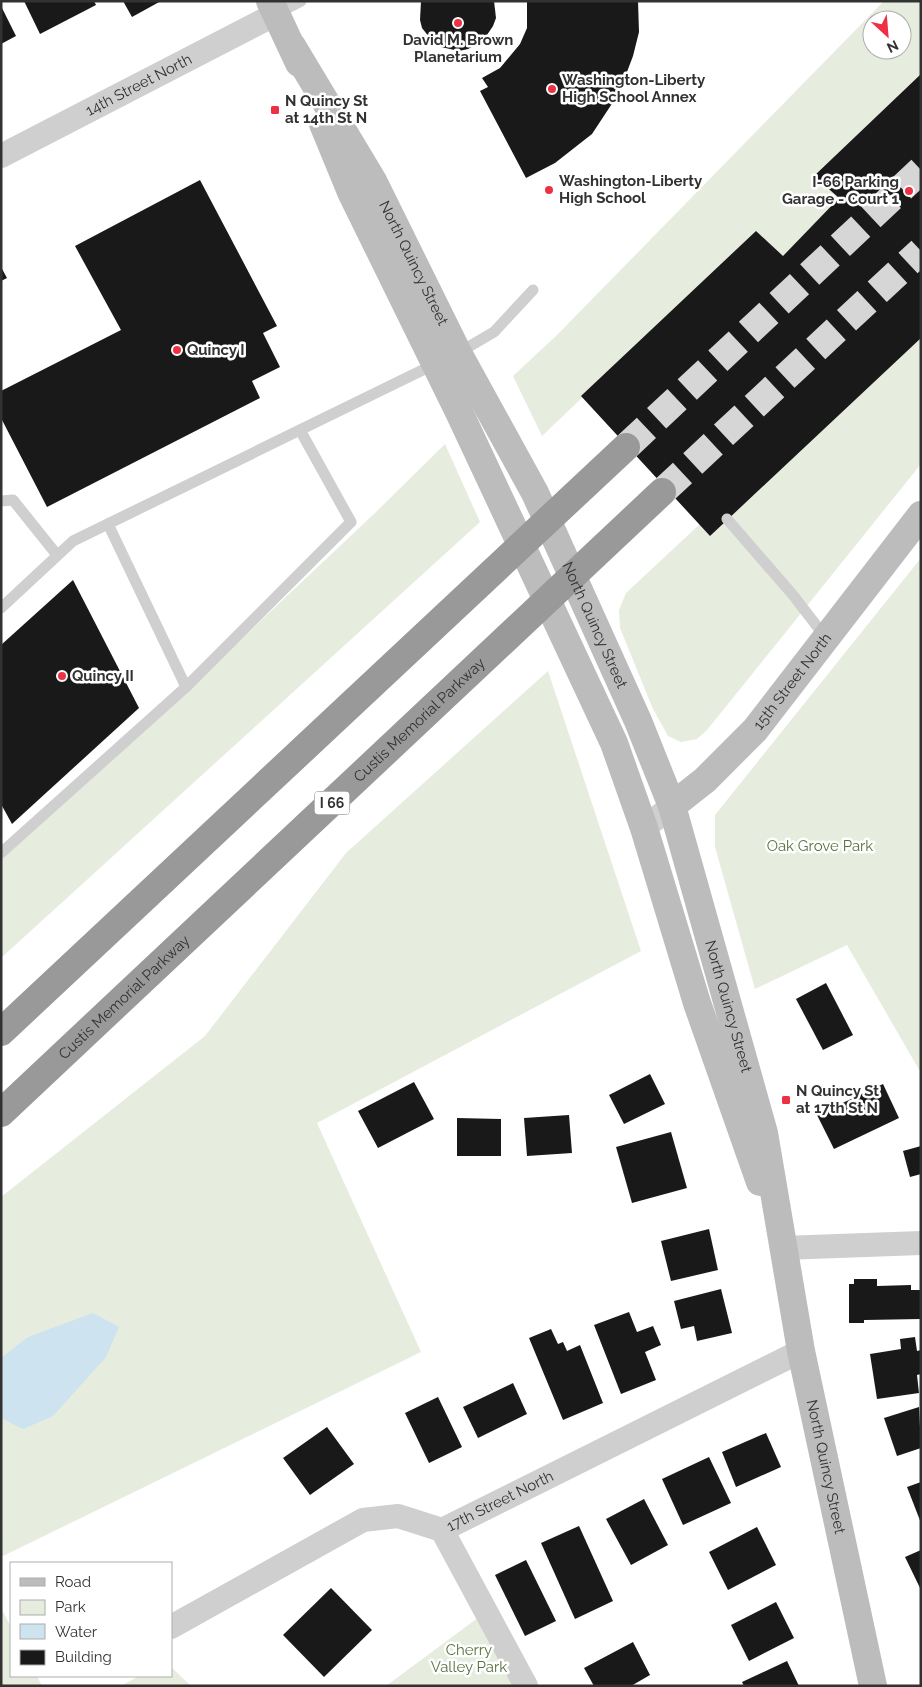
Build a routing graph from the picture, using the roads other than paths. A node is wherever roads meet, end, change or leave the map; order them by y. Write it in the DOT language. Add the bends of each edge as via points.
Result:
graph roads {
  1 [pos="301,1"];
  2 [pos="273,8"];
  3 [pos="1,156"];
  4 [pos="533,290"];
  5 [pos="447,358"];
  6 [pos="300,430"];
  7 [pos="626,447"];
  8 [pos="662,492"];
  9 [pos="1,501"];
  10 [pos="921,515"];
  11 [pos="727,519"];
  12 [pos="108,524"];
  13 [pos="57,555"];
  14 [pos="1,608"];
  15 [pos="826,638"];
  16 [pos="186,687"];
  17 [pos="672,806"];
  18 [pos="644,828"];
  19 [pos="1,853"];
  20 [pos="1,1032"];
  21 [pos="1,1113"];
  22 [pos="921,1243"];
  23 [pos="783,1248"];
  24 [pos="801,1351"];
  25 [pos="442,1530"];
  26 [pos="172,1626"];
  27 [pos="526,1686"];
  28 [pos="873,1686"];
  1 -- 2 [label="lane"];
  2 -- 3 [label="street, 14th Street North"];
  2 -- 5 [label="main road, North Quincy Street" via="292,46 373,181"];
  4 -- 5 [label="lane" via="494,332"];
  5 -- 6 [label="lane"];
  5 -- 17 [label="main road, North Quincy Street" via="480,392 535,493 638,721"];
  5 -- 18 [label="main road, North Quincy Street" via="459,412 614,743"];
  6 -- 12 [label="lane"];
  6 -- 16 [label="lane" via="352,522"];
  7 -- 20 [label="highway"];
  8 -- 21 [label="highway, Custis Memorial Parkway / I 66"];
  9 -- 13 [label="lane" via="13,500"];
  10 -- 15 [label="main road, 15th Street North"];
  11 -- 15 [label="lane"];
  12 -- 13 [label="lane" via="73,541"];
  12 -- 16 [label="lane"];
  13 -- 14 [label="lane"];
  15 -- 17 [label="main road, 15th Street North" via="755,730 705,780"];
  16 -- 19 [label="lane"];
  17 -- 18 [label="street, 15th Street North"];
  17 -- 23 [label="main road, North Quincy Street" via="764,1133"];
  18 -- 23 [label="main road, North Quincy Street" via="697,1003"];
  22 -- 23 [label="street"];
  23 -- 24 [label="main road, North Quincy Street"];
  24 -- 25 [label="street, 17th Street North"];
  24 -- 28 [label="main road, North Quincy Street"];
  25 -- 26 [label="street, 17th Street North" via="398,1516 363,1520"];
  25 -- 27 [label="street"];
}
